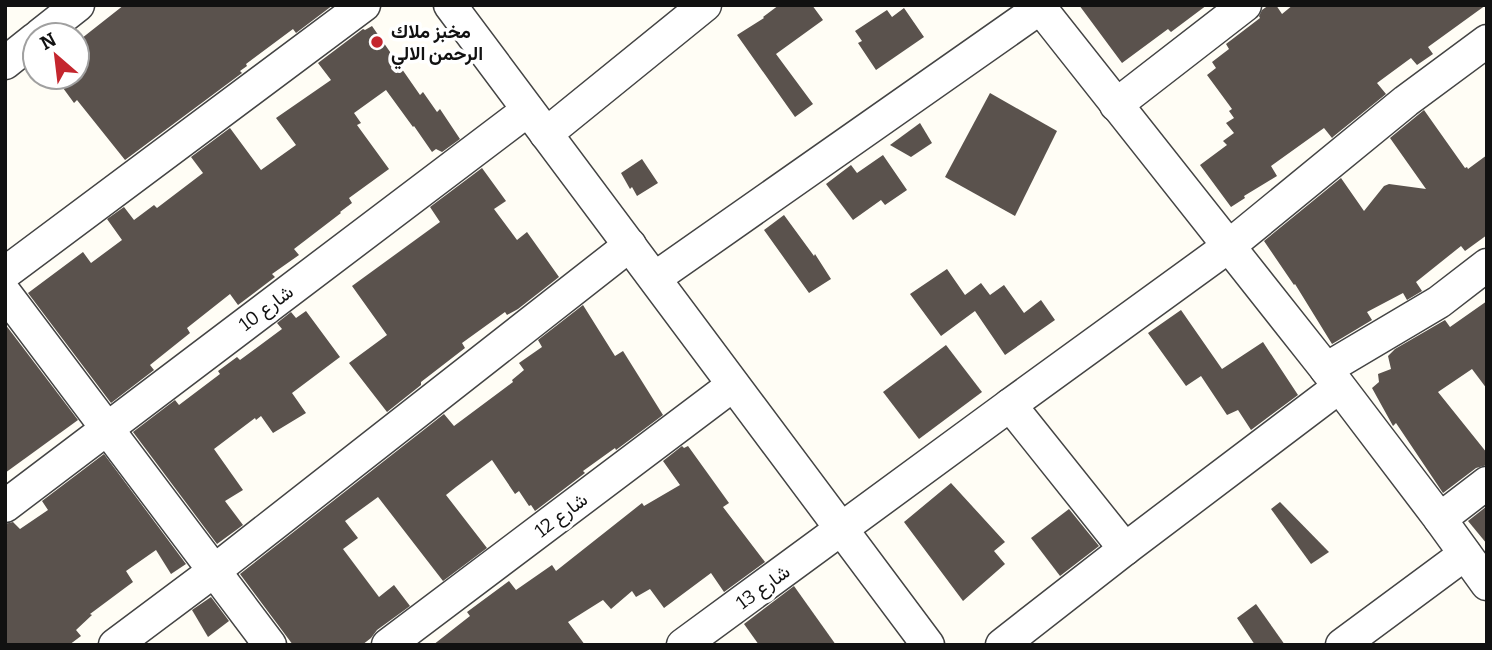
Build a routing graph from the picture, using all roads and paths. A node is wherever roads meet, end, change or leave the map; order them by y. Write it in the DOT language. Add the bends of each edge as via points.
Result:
graph roads {
  1 [pos="78,5"];
  2 [pos="364,5"];
  3 [pos="450,5"];
  4 [pos="705,5"];
  5 [pos="1245,5"];
  6 [pos="1039,6"];
  7 [pos="58,21"];
  8 [pos="1487,41"];
  9 [pos="21,50"];
  10 [pos="5,63"];
  11 [pos="1116,105"];
  12 [pos="537,122"];
  13 [pos="630,245"];
  14 [pos="1229,246"];
  15 [pos="1487,265"];
  16 [pos="5,273"];
  17 [pos="655,278"];
  18 [pos="5,293"];
  19 [pos="1333,378"];
  20 [pos="733,385"];
  21 [pos="1010,405"];
  22 [pos="108,428"];
  23 [pos="1487,483"];
  24 [pos="5,506"];
  25 [pos="1440,519"];
  26 [pos="842,529"];
  27 [pos="1125,549"];
  28 [pos="1465,554"];
  29 [pos="214,571"];
  30 [pos="1487,584"];
  31 [pos="115,645"];
  32 [pos="270,645"];
  33 [pos="388,645"];
  34 [pos="684,645"];
  35 [pos="928,645"];
  36 [pos="1002,645"];
  37 [pos="1342,645"];
  1 -- 7 [label="street"];
  2 -- 16 [label="street"];
  3 -- 12 [label="street"];
  4 -- 12 [label="street, شارع 10"];
  5 -- 11 [label="street"];
  6 -- 11 [label="street"];
  6 -- 17 [label="street"];
  8 -- 14 [label="street, شارع 13"];
  9 -- 10 [label="street"];
  11 -- 14 [label="street"];
  12 -- 13 [label="street"];
  12 -- 22 [label="street, شارع 10"];
  13 -- 17 [label="street"];
  13 -- 29 [label="street"];
  14 -- 19 [label="street"];
  14 -- 21 [label="street, شارع 13"];
  15 -- 19 [label="street"];
  17 -- 20 [label="street"];
  18 -- 22 [label="street"];
  19 -- 25 [label="street"];
  19 -- 27 [label="street"];
  20 -- 26 [label="street"];
  20 -- 33 [label="street, شارع 12"];
  21 -- 26 [label="street, شارع 13"];
  21 -- 27 [label="street"];
  22 -- 24 [label="street, شارع 10"];
  22 -- 29 [label="street"];
  23 -- 25 [label="street"];
  25 -- 28 [label="street"];
  26 -- 34 [label="street, شارع 13"];
  26 -- 35 [label="street"];
  27 -- 36 [label="street"];
  28 -- 30 [label="street"];
  28 -- 37 [label="street"];
  29 -- 31 [label="street"];
  29 -- 32 [label="street"];
}
